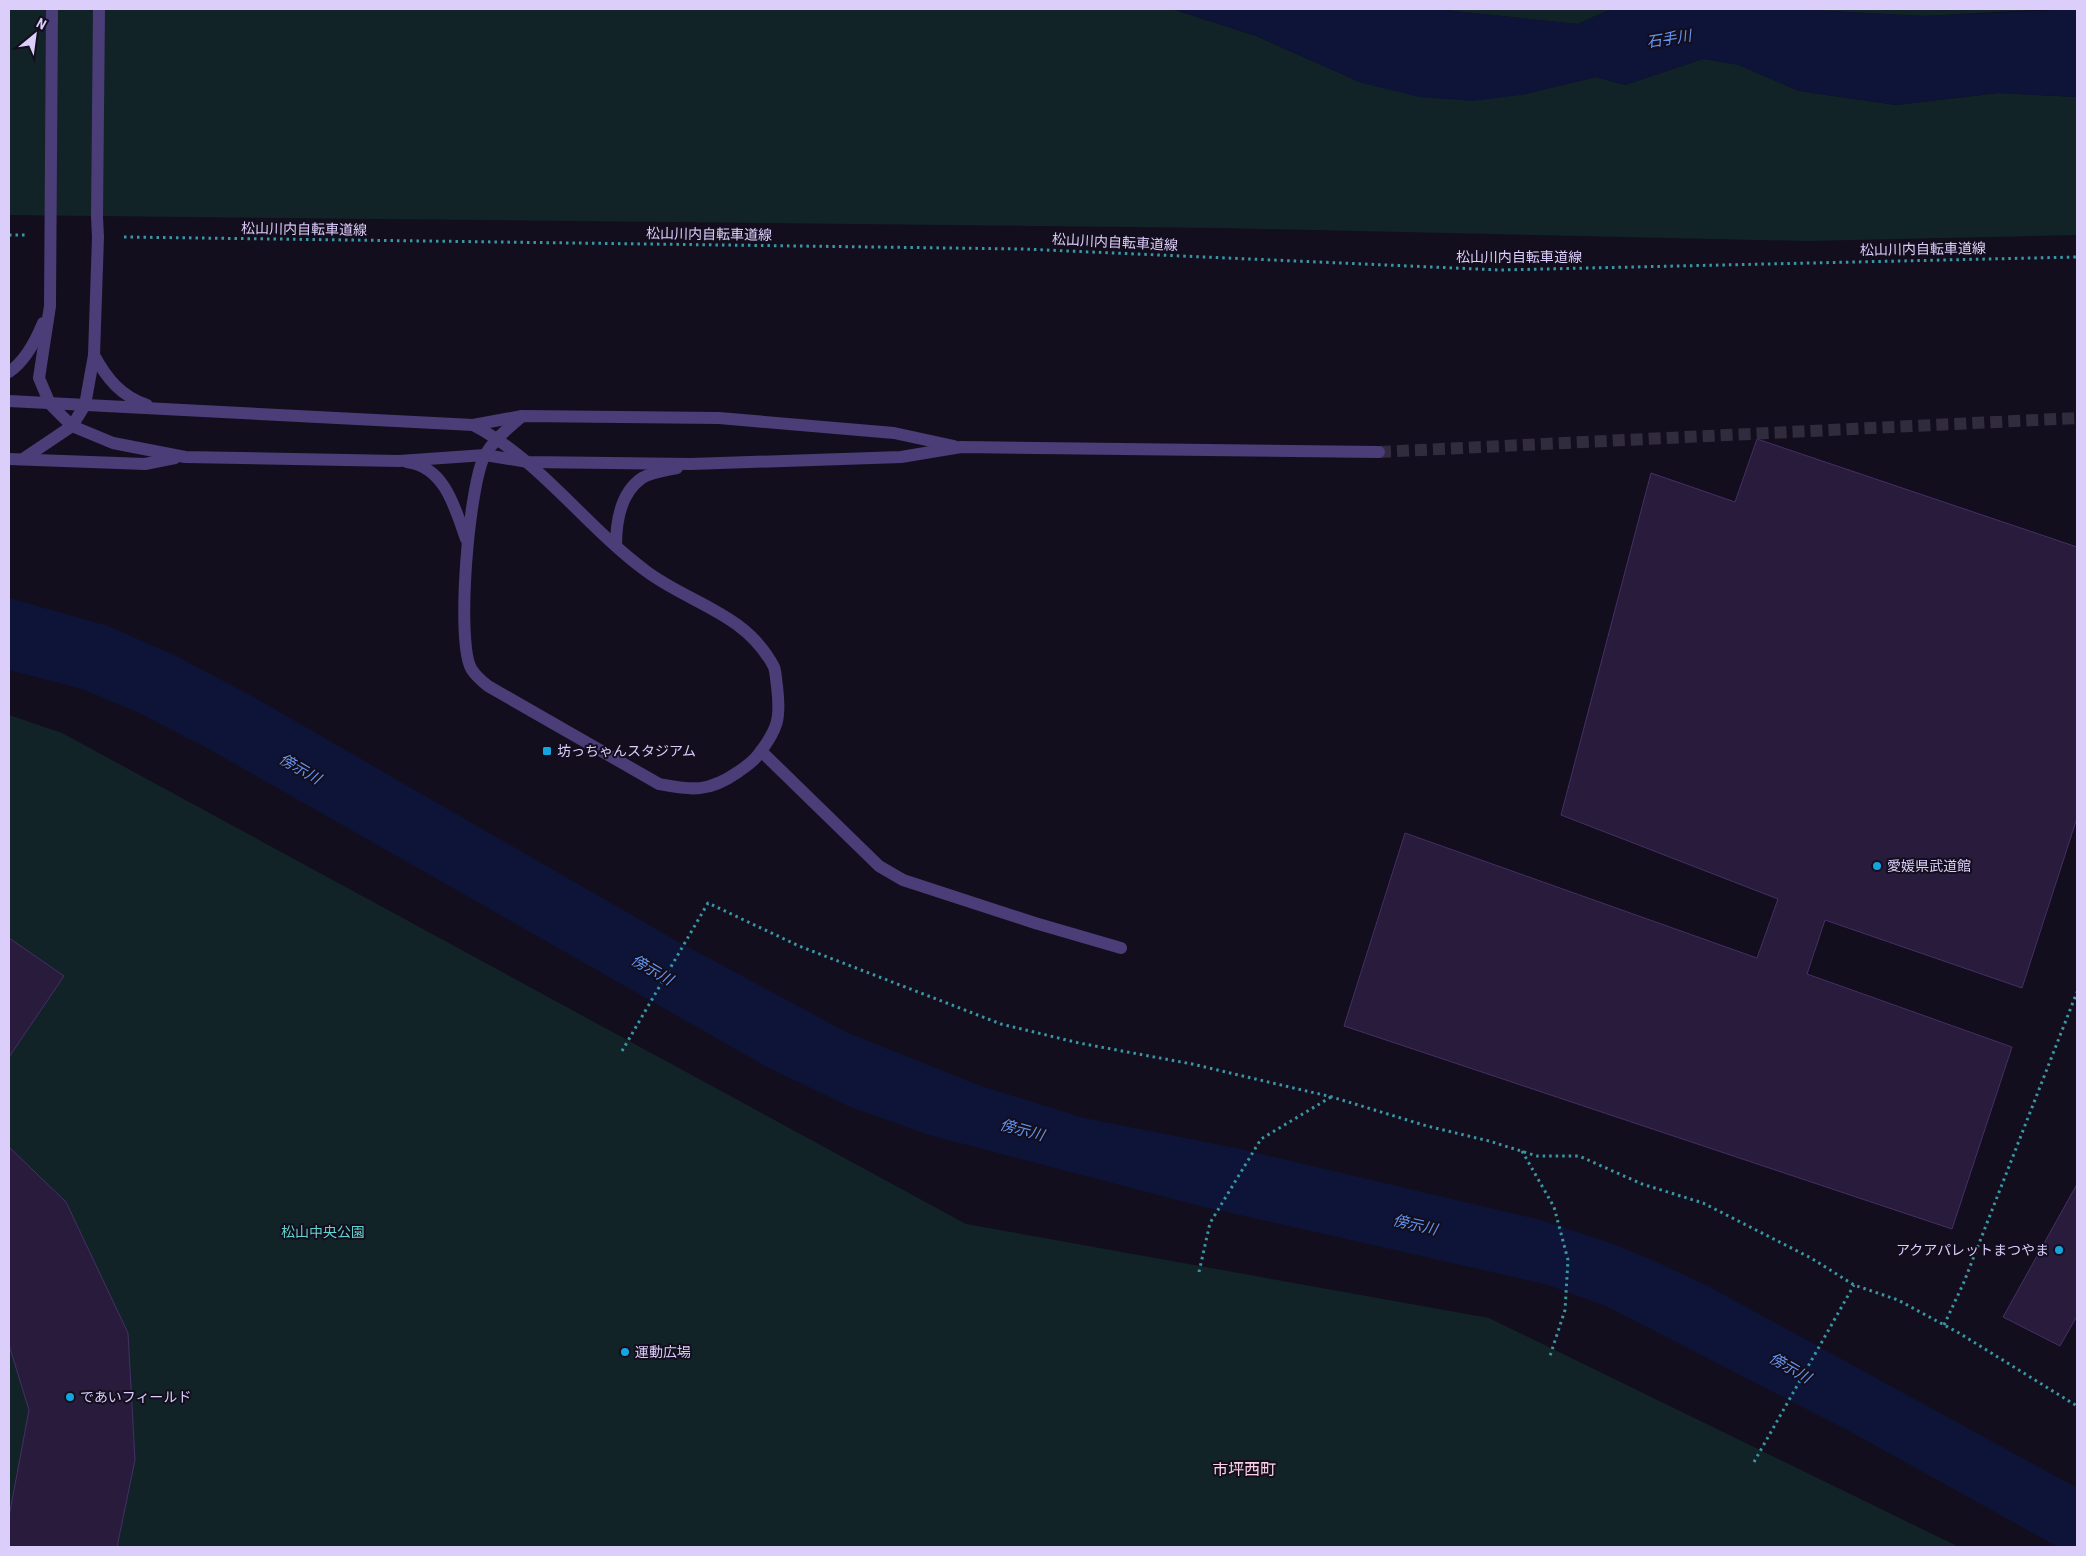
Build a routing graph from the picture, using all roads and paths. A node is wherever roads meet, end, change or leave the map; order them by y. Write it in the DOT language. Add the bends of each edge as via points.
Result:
graph roads {
  1 [pos="52,9"];
  2 [pos="99,9"];
  3 [pos="151,238"];
  4 [pos="2077,257"];
  5 [pos="50,306"];
  6 [pos="94,355"];
  7 [pos="9,372"];
  8 [pos="9,401"];
  9 [pos="50,404"];
  10 [pos="85,405"];
  11 [pos="162,409"];
  12 [pos="522,416"];
  13 [pos="472,425"];
  14 [pos="72,426"];
  15 [pos="497,438"];
  16 [pos="961,448"];
  17 [pos="1380,452"];
  18 [pos="485,455"];
  19 [pos="185,457"];
  20 [pos="9,459"];
  21 [pos="23,459"];
  22 [pos="399,461"];
  23 [pos="528,462"];
  24 [pos="691,464"];
  25 [pos="467,541"];
  26 [pos="616,546"];
  27 [pos="761,751"];
  28 [pos="1121,948"];
  29 [pos="2077,992"];
  30 [pos="622,1051"];
  31 [pos="1332,1097"];
  32 [pos="1522,1151"];
  33 [pos="1199,1272"];
  34 [pos="1854,1285"];
  35 [pos="1944,1325"];
  36 [pos="1549,1359"];
  37 [pos="2077,1406"];
  38 [pos="1754,1462"];
  1 -- 5 [label="street"];
  2 -- 6 [label="street"];
  3 -- 4 [label="path, 松山川内自転車道線" via="1023,249 1500,270"];
  5 -- 7 [label="street" via="37,337"];
  5 -- 9 [label="street" via="39,378"];
  6 -- 10 [label="street"];
  6 -- 11 [label="street" via="116,388 137,402"];
  8 -- 9 [label="street"];
  9 -- 10 [label="street"];
  9 -- 14 [label="street"];
  10 -- 11 [label="street"];
  10 -- 14 [label="street"];
  11 -- 13 [label="street"];
  12 -- 13 [label="street"];
  12 -- 15 [label="street"];
  12 -- 16 [label="street" via="719,418 894,433"];
  13 -- 15 [label="street"];
  14 -- 19 [label="street" via="113,443"];
  14 -- 21 [label="street"];
  15 -- 18 [label="street"];
  15 -- 23 [label="street"];
  16 -- 17 [label="street"];
  16 -- 24 [label="street" via="901,457"];
  18 -- 22 [label="street"];
  18 -- 23 [label="street"];
  18 -- 25 [label="street" via="477,475"];
  19 -- 21 [label="street" via="145,464"];
  19 -- 22 [label="street"];
  20 -- 21 [label="street"];
  22 -- 25 [label="street" via="414,463 433,474 448,489"];
  23 -- 24 [label="street"];
  23 -- 26 [label="street"];
  24 -- 26 [label="street" via="643,477 625,496 616,525"];
  25 -- 27 [label="street" via="466,647 471,670 488,686 659,784 690,789 721,784 753,761"];
  26 -- 27 [label="street" via="647,572 732,620 759,642 775,669 780,710 773,736"];
  27 -- 28 [label="street" via="880,866 903,880 1035,924"];
  29 -- 35 [label="path"];
  30 -- 31 [label="path" via="708,903 799,946 1001,1024"];
  31 -- 32 [label="path"];
  31 -- 33 [label="path" via="1261,1140 1210,1223"];
  32 -- 34 [label="path" via="1537,1156 1579,1156 1642,1184 1703,1203 1811,1258"];
  32 -- 36 [label="path" via="1554,1207 1568,1260 1565,1310"];
  34 -- 35 [label="path" via="1898,1300"];
  34 -- 38 [label="path"];
  35 -- 37 [label="path"];
}
